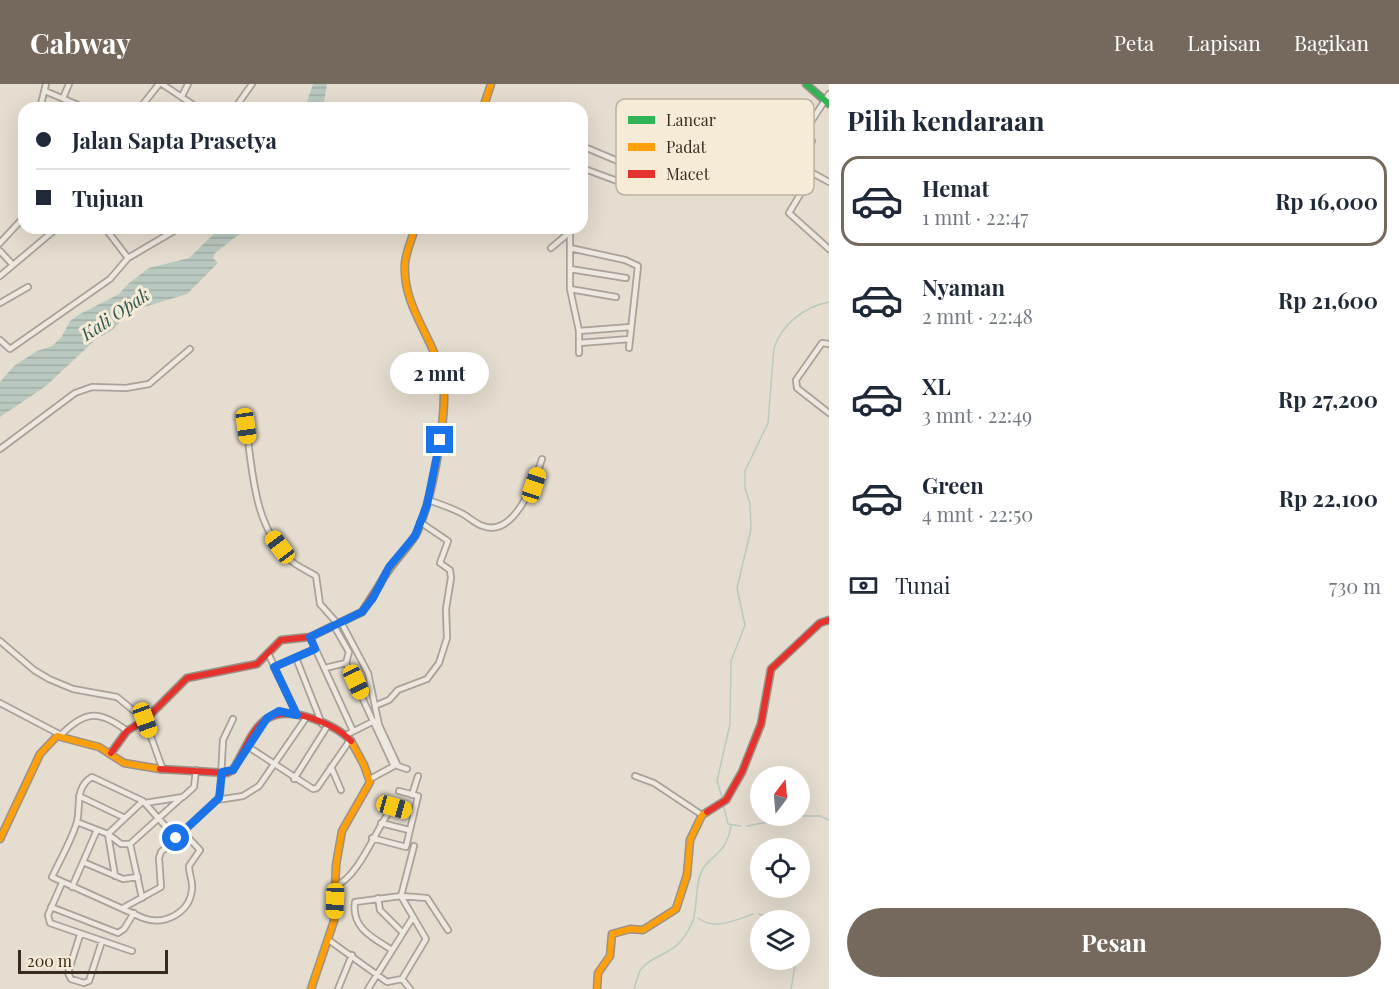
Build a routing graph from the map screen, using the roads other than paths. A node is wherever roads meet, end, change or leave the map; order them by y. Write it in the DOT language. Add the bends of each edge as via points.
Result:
graph roads {
  1 [pos="46,84"];
  2 [pos="69,84"];
  3 [pos="161,84"];
  4 [pos="188,84"];
  5 [pos="252,84"];
  6 [pos="491,84"];
  7 [pos="806,84"];
  8 [pos="45,91"];
  9 [pos="829,94"];
  10 [pos="182,96"];
  11 [pos="63,98"];
  12 [pos="42,102"];
  13 [pos="72,102"];
  14 [pos="145,102"];
  15 [pos="190,102"];
  16 [pos="240,102"];
  17 [pos="485,102"];
  18 [pos="826,102"];
  19 [pos="814,118"];
  20 [pos="588,149"];
  21 [pos="616,160"];
  22 [pos="588,170"];
  23 [pos="829,173"];
  24 [pos="616,181"];
  25 [pos="827,181"];
  26 [pos="800,195"];
  27 [pos="18,224"];
  28 [pos="50,234"];
  29 [pos="110,234"];
  30 [pos="169,234"];
  31 [pos="413,234"];
  32 [pos="566,234"];
  33 [pos="570,234"];
  34 [pos="0,243"];
  35 [pos="551,248"];
  36 [pos="570,248"];
  37 [pos="829,249"];
  38 [pos="0,251"];
  39 [pos="128,258"];
  40 [pos="13,265"];
  41 [pos="570,269"];
  42 [pos="0,276"];
  43 [pos="626,278"];
  44 [pos="28,287"];
  45 [pos="570,289"];
  46 [pos="615,297"];
  47 [pos="0,303"];
  48 [pos="632,327"];
  49 [pos="579,331"];
  50 [pos="630,339"];
  51 [pos="0,340"];
  52 [pos="579,343"];
  53 [pos="829,344"];
  54 [pos="190,348"];
  55 [pos="629,348"];
  56 [pos="579,353"];
  57 [pos="829,413"];
  58 [pos="246,426"];
  59 [pos="0,449"];
  60 [pos="542,459"];
  61 [pos="428,500"];
  62 [pos="420,522"];
  63 [pos="829,620"];
  64 [pos="337,624"];
  65 [pos="310,637"];
  66 [pos="0,641"];
  67 [pos="315,649"];
  68 [pos="268,653"];
  69 [pos="296,658"];
  70 [pos="346,663"];
  71 [pos="274,667"];
  72 [pos="325,668"];
  73 [pos="0,703"];
  74 [pos="377,705"];
  75 [pos="297,715"];
  76 [pos="306,718"];
  77 [pos="233,719"];
  78 [pos="145,720"];
  79 [pos="374,721"];
  80 [pos="325,725"];
  81 [pos="127,731"];
  82 [pos="353,731"];
  83 [pos="61,735"];
  84 [pos="348,738"];
  85 [pos="247,746"];
  86 [pos="111,753"];
  87 [pos="274,765"];
  88 [pos="331,767"];
  89 [pos="407,769"];
  90 [pos="163,770"];
  91 [pos="196,770"];
  92 [pos="222,772"];
  93 [pos="417,776"];
  94 [pos="635,776"];
  95 [pos="294,779"];
  96 [pos="370,781"];
  97 [pos="341,790"];
  98 [pos="399,791"];
  99 [pos="412,795"];
  100 [pos="79,796"];
  101 [pos="182,797"];
  102 [pos="217,800"];
  103 [pos="144,802"];
  104 [pos="413,813"];
  105 [pos="702,815"];
  106 [pos="125,818"];
  107 [pos="160,820"];
  108 [pos="77,822"];
  109 [pos="381,823"];
  110 [pos="2,830"];
  111 [pos="97,830"];
  112 [pos="409,830"];
  113 [pos="183,832"];
  114 [pos="108,834"];
  115 [pos="176,838"];
  116 [pos="372,838"];
  117 [pos="0,839"];
  118 [pos="130,844"];
  119 [pos="414,846"];
  120 [pos="83,862"];
  121 [pos="115,876"];
  122 [pos="138,877"];
  123 [pos="62,883"];
  124 [pos="335,886"];
  125 [pos="72,887"];
  126 [pos="401,896"];
  127 [pos="142,898"];
  128 [pos="378,898"];
  129 [pos="51,907"];
  130 [pos="123,908"];
  131 [pos="134,913"];
  132 [pos="413,918"];
  133 [pos="448,930"];
  134 [pos="403,933"];
  135 [pos="80,935"];
  136 [pos="102,941"];
  137 [pos="330,941"];
  138 [pos="392,950"];
  139 [pos="132,951"];
  140 [pos="352,956"];
  141 [pos="378,973"];
  142 [pos="403,978"];
  143 [pos="312,989"];
  144 [pos="338,989"];
  145 [pos="368,989"];
  146 [pos="410,989"];
  147 [pos="597,989"];
  1 -- 8 [label="street"];
  2 -- 11 [label="street"];
  3 -- 10 [label="street"];
  3 -- 14 [label="street"];
  4 -- 10 [label="street"];
  5 -- 16 [label="street"];
  6 -- 17 [label="street"];
  7 -- 18 [label="street"];
  8 -- 11 [label="street"];
  8 -- 12 [label="street"];
  9 -- 18 [label="street"];
  10 -- 15 [label="street"];
  11 -- 13 [label="street"];
  18 -- 19 [label="street"];
  20 -- 21 [label="street"];
  22 -- 24 [label="street"];
  23 -- 25 [label="street"];
  26 -- 37 [label="street" via="789,213"];
  27 -- 34 [label="street"];
  28 -- 40 [label="street"];
  29 -- 39 [label="street"];
  30 -- 39 [label="street"];
  31 -- 61 [label="street" via="405,263 408,291 437,358 444,407"];
  32 -- 35 [label="street"];
  33 -- 36 [label="street"];
  36 -- 41 [label="street"];
  36 -- 48 [label="street" via="638,266"];
  38 -- 40 [label="street"];
  39 -- 51 [label="street" via="110,279 10,349"];
  40 -- 42 [label="street"];
  41 -- 43 [label="street"];
  41 -- 45 [label="street"];
  44 -- 47 [label="street"];
  45 -- 46 [label="street"];
  45 -- 49 [label="street"];
  48 -- 49 [label="street"];
  48 -- 50 [label="street"];
  49 -- 52 [label="street"];
  50 -- 52 [label="street"];
  50 -- 55 [label="street"];
  52 -- 56 [label="street"];
  53 -- 57 [label="street" via="822,343 796,380 797,388"];
  54 -- 59 [label="street" via="149,384 92,387 75,393"];
  58 -- 64 [label="street" via="264,524 288,558 316,576 320,604"];
  60 -- 61 [label="street" via="528,495 499,528 482,526"];
  61 -- 62 [label="street"];
  62 -- 64 [label="street" via="415,536 389,567 366,609"];
  62 -- 74 [label="street" via="448,541 440,561 450,570 451,578 443,653 427,679 398,690"];
  63 -- 105 [label="street" via="820,622 771,669 761,724 742,772 726,800"];
  64 -- 65 [label="street"];
  64 -- 70 [label="street" via="349,652"];
  64 -- 74 [label="street" via="359,651"];
  65 -- 67 [label="street"];
  65 -- 68 [label="street" via="281,640"];
  66 -- 78 [label="street" via="50,680 117,698"];
  67 -- 69 [label="street"];
  67 -- 72 [label="street"];
  68 -- 71 [label="street"];
  68 -- 78 [label="street" via="248,667 188,678"];
  69 -- 71 [label="street"];
  69 -- 80 [label="street"];
  70 -- 72 [label="street"];
  70 -- 79 [label="street"];
  71 -- 75 [label="street"];
  72 -- 82 [label="street"];
  73 -- 83 [label="street"];
  74 -- 89 [label="street" via="379,724 398,766"];
  75 -- 76 [label="street"];
  75 -- 85 [label="street" via="279,711 271,714"];
  76 -- 80 [label="street"];
  76 -- 87 [label="street"];
  77 -- 92 [label="street" via="223,740"];
  78 -- 81 [label="street"];
  78 -- 90 [label="street"];
  79 -- 82 [label="street"];
  79 -- 96 [label="street" via="394,766"];
  80 -- 84 [label="street"];
  80 -- 95 [label="street"];
  81 -- 83 [label="street" via="113,720 97,715 76,719"];
  81 -- 86 [label="street"];
  82 -- 84 [label="street"];
  83 -- 86 [label="street"];
  83 -- 110 [label="street" via="40,754"];
  84 -- 88 [label="street"];
  84 -- 96 [label="street"];
  85 -- 87 [label="street"];
  85 -- 92 [label="street" via="233,770"];
  86 -- 90 [label="street" via="134,766"];
  87 -- 95 [label="street"];
  87 -- 102 [label="street" via="247,795"];
  88 -- 95 [label="street" via="315,789"];
  88 -- 97 [label="street"];
  90 -- 91 [label="street"];
  91 -- 92 [label="street"];
  91 -- 101 [label="street" via="194,787"];
  92 -- 102 [label="street"];
  93 -- 99 [label="street"];
  94 -- 105 [label="street" via="654,783"];
  96 -- 124 [label="street" via="342,831"];
  98 -- 99 [label="street"];
  99 -- 104 [label="street" via="418,796"];
  100 -- 103 [label="street" via="92,777"];
  100 -- 106 [label="street"];
  100 -- 108 [label="street"];
  101 -- 103 [label="street"];
  101 -- 107 [label="street"];
  102 -- 113 [label="street"];
  103 -- 106 [label="street"];
  103 -- 107 [label="street"];
  104 -- 109 [label="street" via="394,807"];
  104 -- 112 [label="street"];
  105 -- 147 [label="street" via="690,840 687,875 676,909 646,929 612,934 610,956 597,976"];
  106 -- 114 [label="street"];
  107 -- 115 [label="street"];
  107 -- 118 [label="street"];
  108 -- 111 [label="street"];
  108 -- 123 [label="street" via="52,877"];
  109 -- 112 [label="street"];
  109 -- 116 [label="street"];
  110 -- 117 [label="street"];
  111 -- 114 [label="street"];
  111 -- 120 [label="street"];
  112 -- 116 [label="street" via="406,847"];
  113 -- 115 [label="street"];
  113 -- 131 [label="street" via="200,850 189,866 193,886 190,902 178,914 162,921"];
  114 -- 118 [label="street" via="121,844"];
  114 -- 121 [label="street"];
  115 -- 127 [label="street" via="160,855 161,887"];
  116 -- 124 [label="street" via="344,883"];
  118 -- 122 [label="street"];
  119 -- 126 [label="street"];
  120 -- 121 [label="street"];
  120 -- 125 [label="street"];
  121 -- 122 [label="street"];
  122 -- 127 [label="street"];
  123 -- 125 [label="street"];
  123 -- 129 [label="street"];
  124 -- 137 [label="street"];
  125 -- 130 [label="street"];
  126 -- 128 [label="street"];
  126 -- 132 [label="street"];
  126 -- 133 [label="street" via="427,898"];
  127 -- 130 [label="street"];
  128 -- 134 [label="street" via="380,909"];
  128 -- 138 [label="street" via="355,902 357,923"];
  129 -- 131 [label="street" via="118,933"];
  129 -- 135 [label="street" via="47,917 50,923"];
  130 -- 131 [label="street"];
  132 -- 134 [label="street"];
  132 -- 142 [label="street" via="426,939"];
  134 -- 138 [label="street"];
  135 -- 136 [label="street"];
  135 -- 136 [label="street" via="68,973 71,979 84,983 89,981"];
  136 -- 139 [label="street"];
  137 -- 140 [label="street"];
  137 -- 143 [label="street"];
  138 -- 141 [label="street"];
  140 -- 141 [label="street"];
  140 -- 144 [label="street"];
  141 -- 142 [label="street" via="387,982"];
  141 -- 145 [label="street"];
  142 -- 146 [label="street"];
}
